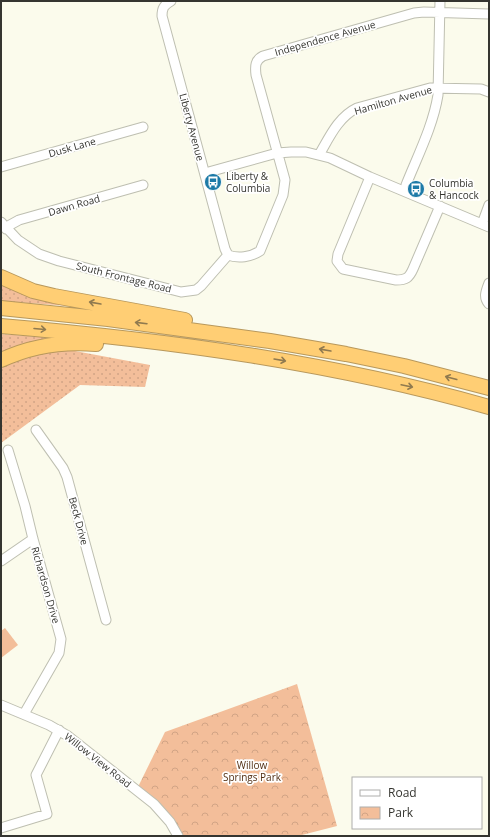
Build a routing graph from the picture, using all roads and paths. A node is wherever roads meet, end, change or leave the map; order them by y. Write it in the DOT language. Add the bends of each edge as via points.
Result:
graph roads {
  1 [pos="171,1"];
  2 [pos="440,1"];
  3 [pos="440,13"];
  4 [pos="489,14"];
  5 [pos="438,87"];
  6 [pos="489,92"];
  7 [pos="143,127"];
  8 [pos="278,153"];
  9 [pos="319,156"];
  10 [pos="1,167"];
  11 [pos="205,173"];
  12 [pos="370,177"];
  13 [pos="143,185"];
  14 [pos="405,191"];
  15 [pos="440,206"];
  16 [pos="489,206"];
  17 [pos="4,225"];
  18 [pos="485,225"];
  19 [pos="228,255"];
  20 [pos="1,277"];
  21 [pos="489,283"];
  22 [pos="489,304"];
  23 [pos="1,308"];
  24 [pos="1,326"];
  25 [pos="270,341"];
  26 [pos="250,355"];
  27 [pos="1,360"];
  28 [pos="489,388"];
  29 [pos="489,407"];
  30 [pos="36,430"];
  31 [pos="8,450"];
  32 [pos="33,539"];
  33 [pos="1,561"];
  34 [pos="106,620"];
  35 [pos="1,706"];
  36 [pos="24,714"];
  37 [pos="59,730"];
  38 [pos="1,828"];
  39 [pos="178,836"];
  1 -- 11 [label="street, Liberty Avenue" via="164,6 162,16"];
  2 -- 3 [label="street"];
  3 -- 4 [label="street, Independence Avenue"];
  3 -- 5 [label="street"];
  3 -- 8 [label="street, Independence Avenue" via="414,13 258,58 255,66 256,75"];
  5 -- 6 [label="street, Hamilton Avenue" via="481,89"];
  5 -- 9 [label="street, Hamilton Avenue" via="415,91 350,111 339,123"];
  5 -- 14 [label="street" via="431,123"];
  7 -- 10 [label="street, Dusk Lane"];
  8 -- 9 [label="street" via="306,152"];
  8 -- 11 [label="street"];
  8 -- 19 [label="street" via="285,186 262,248 248,256 237,258"];
  9 -- 12 [label="street" via="330,158"];
  11 -- 19 [label="street, Liberty Avenue"];
  12 -- 14 [label="street"];
  12 -- 15 [label="street" via="338,254 337,261 342,269 396,280 407,278 414,269"];
  13 -- 17 [label="street, Dawn Road"];
  14 -- 15 [label="street"];
  15 -- 18 [label="street"];
  16 -- 18 [label="street"];
  17 -- 19 [label="street, South Frontage Road" via="18,240 39,254 181,292 196,290"];
  25 -- 20 [label="highway, one-way" via="200,322 47,294 18,286"];
  21 -- 22 [label="street" via="485,295"];
  25 -- 23 [label="highway, one-way" via="108,319"];
  24 -- 26 [label="highway, one-way" via="127,338"];
  28 -- 25 [label="highway, one-way" via="375,360"];
  26 -- 27 [label="highway" via="66,343 30,349"];
  26 -- 29 [label="highway, one-way" via="364,375"];
  30 -- 34 [label="street, Beck Drive" via="67,477"];
  31 -- 32 [label="street, Richardson Drive"];
  32 -- 33 [label="street"];
  32 -- 36 [label="street, Richardson Drive" via="61,645 59,653"];
  35 -- 36 [label="street, Willow View Road"];
  36 -- 37 [label="street, Willow View Road"];
  37 -- 38 [label="street" via="36,775 47,814"];
  37 -- 39 [label="street, Willow View Road" via="154,804"];
}
